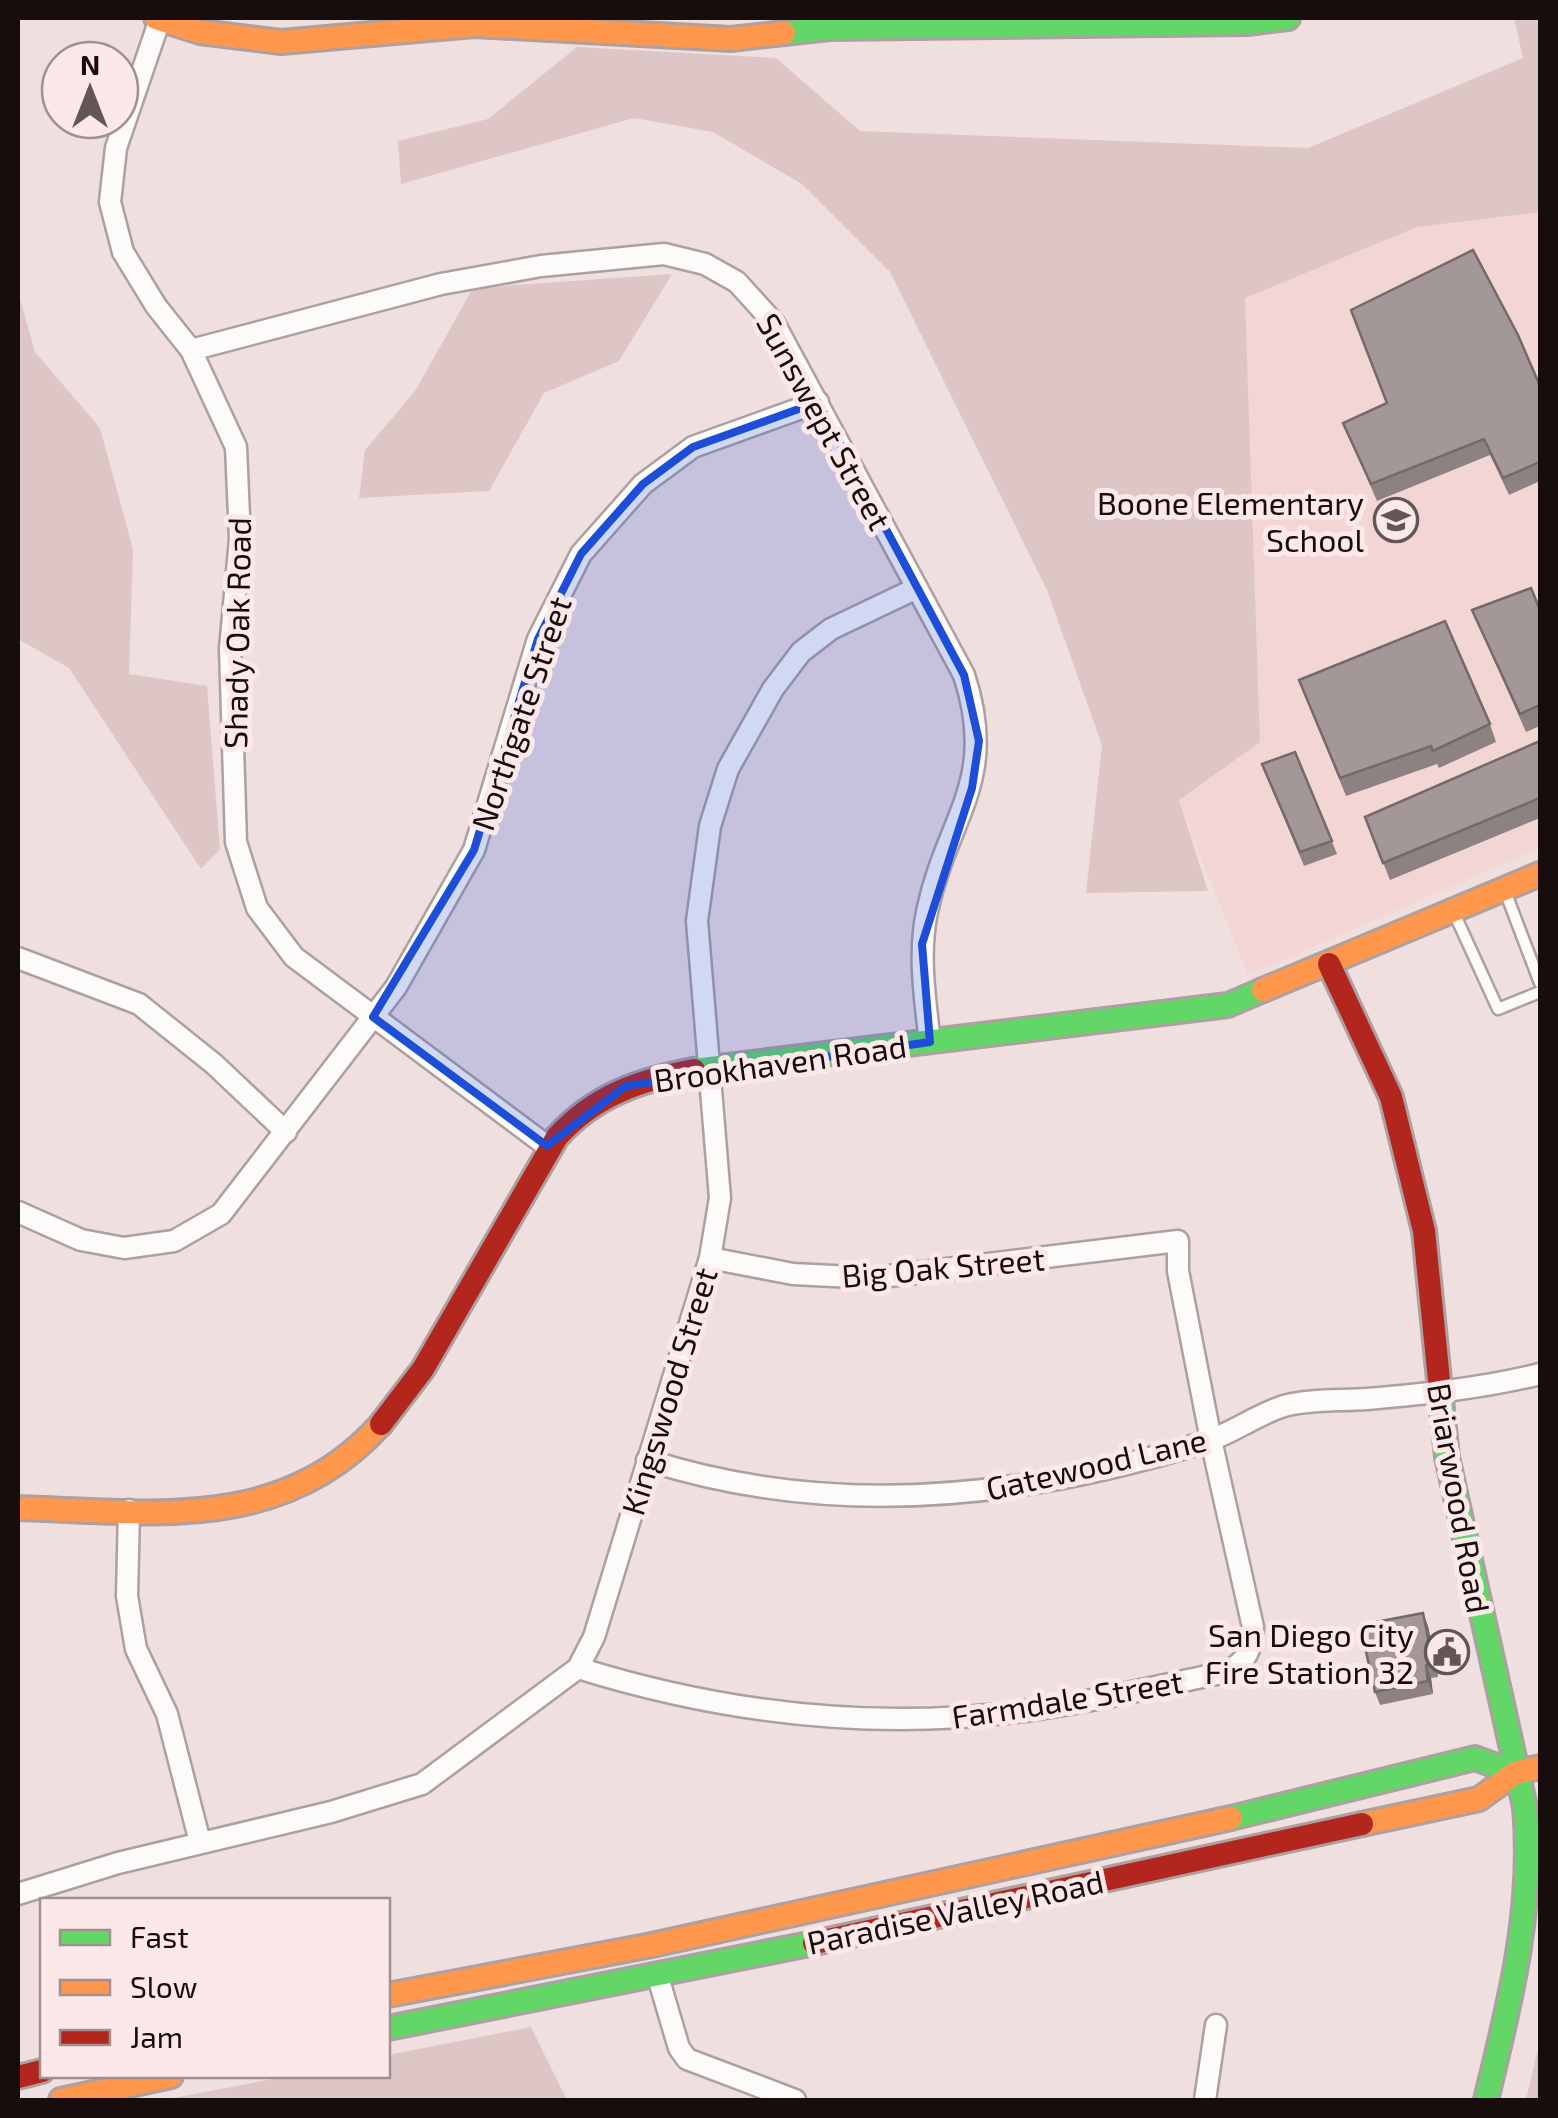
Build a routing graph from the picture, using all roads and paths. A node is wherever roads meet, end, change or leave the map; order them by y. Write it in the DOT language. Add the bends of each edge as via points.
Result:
graph roads {
  1 [pos="158,18"];
  2 [pos="1288,18"];
  3 [pos="191,350"];
  4 [pos="818,402"];
  5 [pos="917,588"];
  6 [pos="1540,874"];
  7 [pos="1505,890"];
  8 [pos="1454,912"];
  9 [pos="18,958"];
  10 [pos="1329,964"];
  11 [pos="1540,983"];
  12 [pos="1540,992"];
  13 [pos="373,1017"];
  14 [pos="930,1042"];
  15 [pos="708,1068"];
  16 [pos="286,1132"];
  17 [pos="548,1146"];
  18 [pos="18,1212"];
  19 [pos="710,1258"];
  20 [pos="1540,1374"];
  21 [pos="1438,1392"];
  22 [pos="1210,1440"];
  23 [pos="647,1460"];
  24 [pos="18,1508"];
  25 [pos="129,1510"];
  26 [pos="578,1668"];
  27 [pos="1540,1767"];
  28 [pos="1515,1773"];
  29 [pos="200,1842"];
  30 [pos="18,1894"];
  31 [pos="1535,1918"];
  32 [pos="658,1977"];
  33 [pos="390,1995"];
  34 [pos="1216,2025"];
  35 [pos="390,2028"];
  36 [pos="163,2078"];
  37 [pos="61,2100"];
  38 [pos="795,2100"];
  39 [pos="1205,2100"];
  40 [pos="1486,2100"];
  1 -- 2 [label="street" via="200,32 281,42 474,25 731,39 828,28"];
  1 -- 3 [label="street, Shady Oak Road" via="116,148 110,202 131,268"];
  3 -- 4 [label="street, Sunswept Street" via="442,284 664,254 705,264 751,294"];
  3 -- 13 [label="street, Shady Oak Road" via="236,447 240,538 230,648 236,842 257,908 294,957"];
  4 -- 5 [label="street, Sunswept Street"];
  4 -- 13 [label="street, Northgate Street" via="693,446 632,495 581,554 538,639 474,850"];
  5 -- 14 [label="street, Sunswept Street" via="964,676 979,741 972,788 928,908 922,944"];
  5 -- 15 [label="street, Kingswood Street" via="831,629 802,652 773,688 728,769 710,826 697,922"];
  6 -- 7 [label="street, Brookhaven Road"];
  7 -- 8 [label="street, Brookhaven Road"];
  7 -- 11 [label="lane"];
  8 -- 10 [label="street, Brookhaven Road"];
  8 -- 12 [label="lane" via="1498,1009"];
  9 -- 16 [label="street" via="139,1004"];
  10 -- 14 [label="street, Brookhaven Road" via="1228,1005"];
  10 -- 21 [label="street, Briarwood Road" via="1391,1098 1424,1231"];
  13 -- 16 [label="street, Northgate Street"];
  13 -- 17 [label="street, Shady Oak Road"];
  14 -- 15 [label="street, Brookhaven Road"];
  15 -- 17 [label="street, Brookhaven Road" via="626,1086 592,1104"];
  15 -- 19 [label="street, Kingswood Street" via="720,1198"];
  16 -- 18 [label="street, Northgate Street" via="221,1214 174,1242 99,1245"];
  17 -- 25 [label="street, Brookhaven Road" via="396,1412 366,1444 311,1482 267,1499 220,1509"];
  19 -- 22 [label="street, Big Oak Street" via="793,1274 872,1278 1178,1242"];
  19 -- 23 [label="street, Kingswood Street"];
  20 -- 21 [label="street, Gatewood Lane"];
  21 -- 22 [label="street, Gatewood Lane" via="1285,1406"];
  21 -- 28 [label="street, Briarwood Road" via="1446,1457"];
  22 -- 23 [label="street, Gatewood Lane" via="1037,1481 931,1495 812,1496 710,1480"];
  22 -- 26 [label="street, Farmdale Street" via="1253,1627 1243,1664 1226,1672 1074,1704 929,1719 738,1708"];
  23 -- 26 [label="street, Kingswood Street" via="594,1637"];
  24 -- 25 [label="street, Brookhaven Road"];
  25 -- 29 [label="street" via="128,1596 136,1649 167,1714"];
  26 -- 29 [label="street, Kingswood Street" via="422,1784"];
  27 -- 28 [label="street, Paradise Valley Road"];
  28 -- 31 [label="street, Briarwood Road" via="1525,1807"];
  28 -- 32 [label="street, Paradise Valley Road" via="1479,1799"];
  28 -- 33 [label="street, Paradise Valley Road" via="1475,1758 1326,1797"];
  29 -- 30 [label="street, Kingswood Street"];
  31 -- 40 [label="street, Briarwood Road"];
  32 -- 35 [label="street, Paradise Valley Road"];
  32 -- 38 [label="street" via="687,2059"];
  34 -- 39 [label="street"];
  36 -- 37 [label="street"];
}
